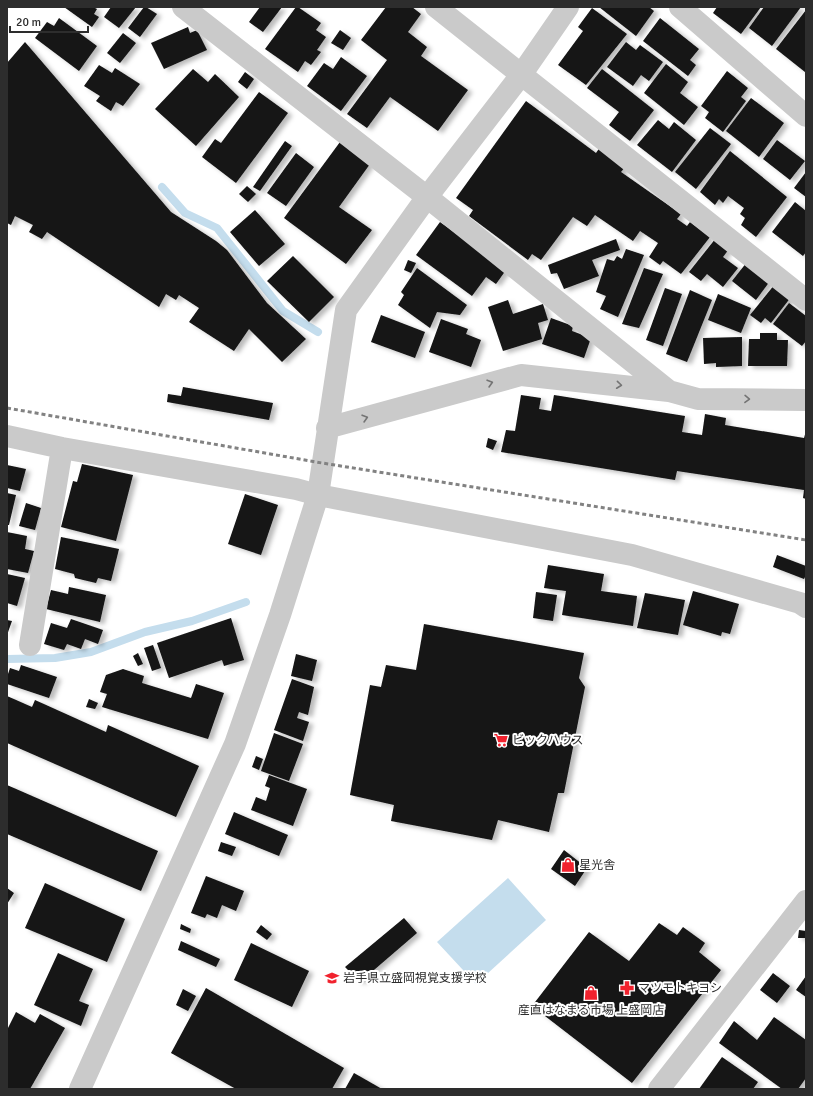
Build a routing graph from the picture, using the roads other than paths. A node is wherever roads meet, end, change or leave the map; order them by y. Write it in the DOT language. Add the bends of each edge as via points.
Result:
graph roads {
  1 [pos="183,7"];
  2 [pos="436,7"];
  3 [pos="568,7"];
  4 [pos="680,7"];
  5 [pos="521,75"];
  6 [pos="806,116"];
  7 [pos="427,198"];
  8 [pos="806,300"];
  9 [pos="669,391"];
  10 [pos="806,400"];
  11 [pos="328,428"];
  12 [pos="7,436"];
  13 [pos="62,448"];
  14 [pos="318,495"];
  15 [pos="806,607"];
  16 [pos="30,645"];
  17 [pos="806,901"];
  18 [pos="80,1089"];
  19 [pos="659,1089"];
  1 -- 7 [label="street"];
  2 -- 5 [label="street"];
  3 -- 5 [label="street"];
  4 -- 6 [label="street"];
  5 -- 7 [label="street"];
  5 -- 8 [label="street"];
  7 -- 9 [label="street"];
  7 -- 11 [label="street" via="346,310"];
  9 -- 10 [label="street, one-way" via="698,399"];
  11 -- 9 [label="street, one-way" via="520,374"];
  11 -- 14 [label="street"];
  12 -- 13 [label="street"];
  13 -- 14 [label="street"];
  13 -- 16 [label="street"];
  14 -- 15 [label="street" via="632,555 800,603"];
  14 -- 18 [label="street" via="235,744"];
  17 -- 19 [label="street"];
}
